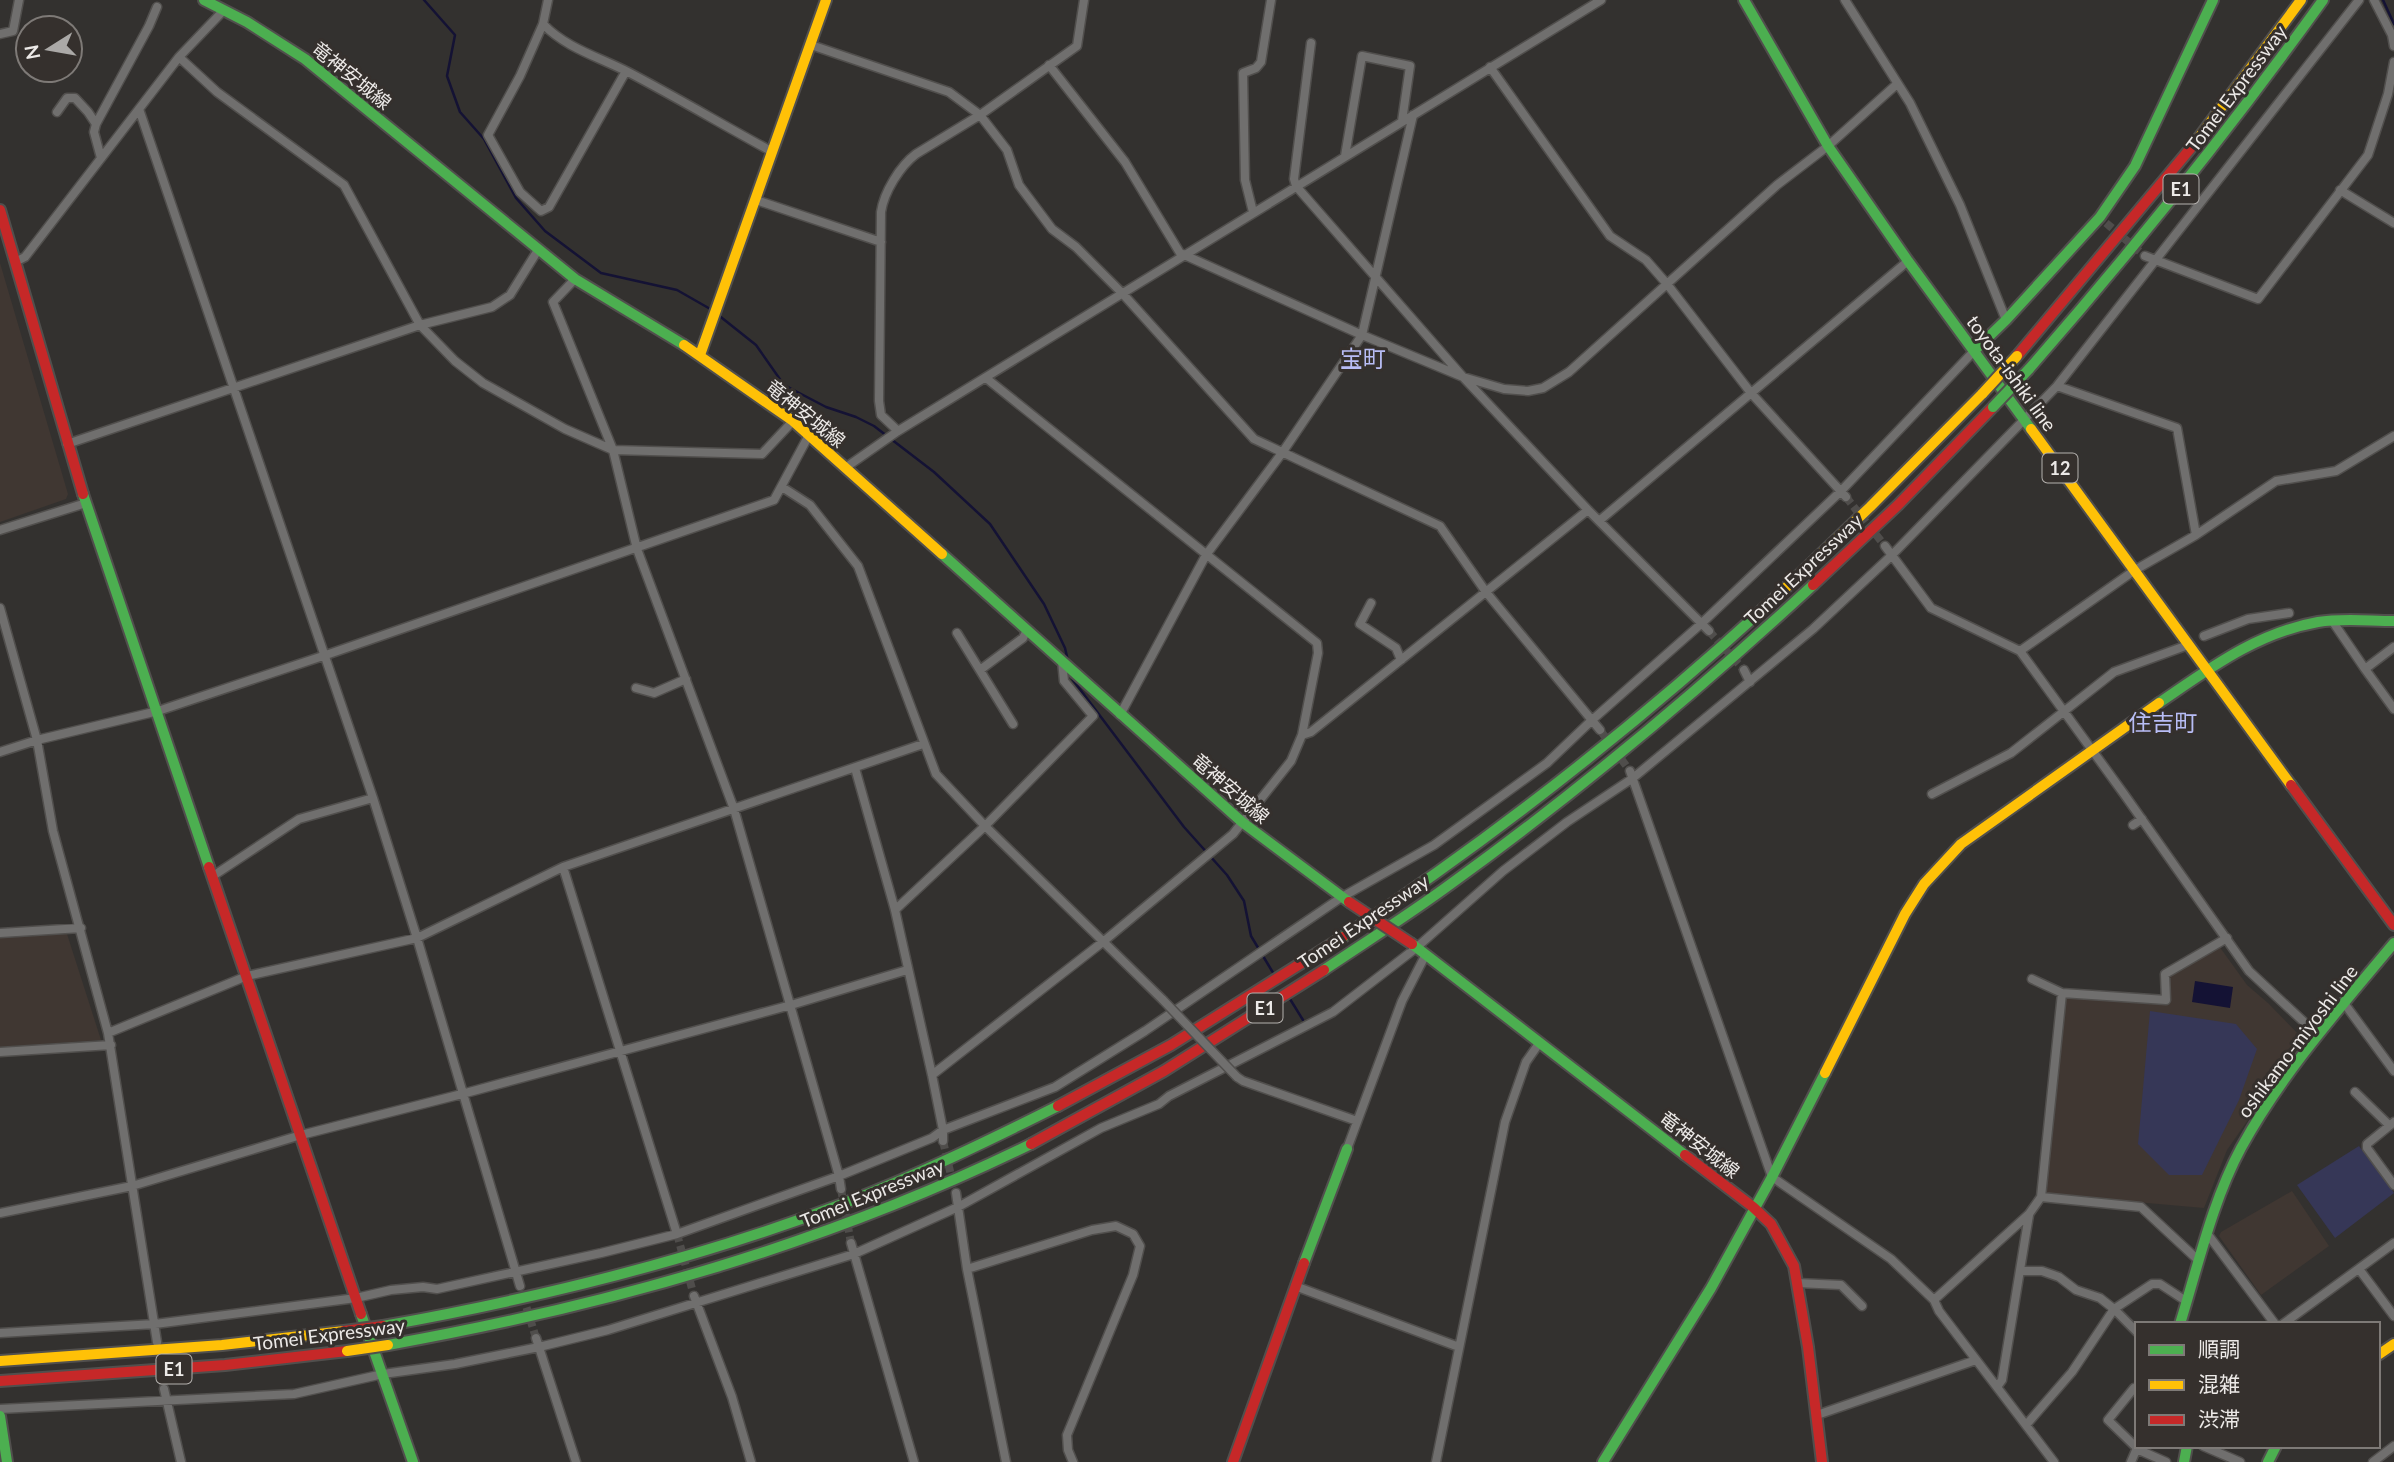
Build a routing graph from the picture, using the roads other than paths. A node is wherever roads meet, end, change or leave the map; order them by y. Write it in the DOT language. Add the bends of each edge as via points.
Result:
graph roads {
  1 [pos="19,0"];
  2 [pos="204,0"];
  3 [pos="548,0"];
  4 [pos="826,0"];
  5 [pos="1084,0"];
  6 [pos="1271,0"];
  7 [pos="1601,0"];
  8 [pos="1744,0"];
  9 [pos="1845,0"];
  10 [pos="2213,0"];
  11 [pos="2301,0"];
  12 [pos="2323,0"];
  13 [pos="2359,0"];
  14 [pos="2374,0"];
  15 [pos="157,7"];
  16 [pos="224,10"];
  17 [pos="543,24"];
  18 [pos="0,34"];
  19 [pos="1311,43"];
  20 [pos="811,45"];
  21 [pos="2394,46"];
  22 [pos="179,57"];
  23 [pos="2394,62"];
  24 [pos="1049,65"];
  25 [pos="1490,66"];
  26 [pos="626,71"];
  27 [pos="1897,84"];
  28 [pos="139,108"];
  29 [pos="57,111"];
  30 [pos="980,115"];
  31 [pos="1413,115"];
  32 [pos="1402,121"];
  33 [pos="96,124"];
  34 [pos="1828,146"];
  35 [pos="771,151"];
  36 [pos="1345,156"];
  37 [pos="101,158"];
  38 [pos="1296,186"];
  39 [pos="2340,190"];
  40 [pos="756,200"];
  41 [pos="0,211"];
  42 [pos="1253,212"];
  43 [pos="2394,223"];
  44 [pos="4,236"];
  45 [pos="881,242"];
  46 [pos="538,250"];
  47 [pos="1185,255"];
  48 [pos="2145,256"];
  49 [pos="1908,261"];
  50 [pos="2156,261"];
  51 [pos="15,262"];
  52 [pos="1375,278"];
  53 [pos="575,279"];
  54 [pos="1667,284"];
  55 [pos="1122,294"];
  56 [pos="2006,320"];
  57 [pos="420,326"];
  58 [pos="1362,335"];
  59 [pos="1973,351"];
  60 [pos="700,355"];
  61 [pos="986,377"];
  62 [pos="1463,377"];
  63 [pos="2057,386"];
  64 [pos="234,390"];
  65 [pos="1751,393"];
  66 [pos="2023,419"];
  67 [pos="793,421"];
  68 [pos="898,432"];
  69 [pos="809,435"];
  70 [pos="2394,436"];
  71 [pos="67,444"];
  72 [pos="613,450"];
  73 [pos="1282,453"];
  74 [pos="845,468"];
  75 [pos="782,487"];
  76 [pos="1843,494"];
  77 [pos="86,503"];
  78 [pos="1588,510"];
  79 [pos="1599,521"];
  80 [pos="0,530"];
  81 [pos="2196,535"];
  82 [pos="1885,546"];
  83 [pos="637,549"];
  84 [pos="1206,555"];
  85 [pos="1891,556"];
  86 [pos="2135,570"];
  87 [pos="1486,592"];
  88 [pos="1371,603"];
  89 [pos="0,608"];
  90 [pos="2394,621"];
  91 [pos="2333,622"];
  92 [pos="1702,623"];
  93 [pos="1027,629"];
  94 [pos="2289,630"];
  95 [pos="1709,631"];
  96 [pos="957,633"];
  97 [pos="2204,636"];
  98 [pos="2188,645"];
  99 [pos="2394,647"];
  100 [pos="2020,652"];
  101 [pos="326,655"];
  102 [pos="1401,660"];
  103 [pos="1062,661"];
  104 [pos="2365,668"];
  105 [pos="980,670"];
  106 [pos="1744,670"];
  107 [pos="2206,670"];
  108 [pos="685,679"];
  109 [pos="1750,682"];
  110 [pos="636,688"];
  111 [pos="2394,709"];
  112 [pos="158,711"];
  113 [pos="2063,713"];
  114 [pos="1120,715"];
  115 [pos="1591,721"];
  116 [pos="1013,724"];
  117 [pos="1600,730"];
  118 [pos="1302,735"];
  119 [pos="37,740"];
  120 [pos="923,744"];
  121 [pos="2091,750"];
  122 [pos="0,752"];
  123 [pos="855,768"];
  124 [pos="1632,774"];
  125 [pos="1932,794"];
  126 [pos="373,798"];
  127 [pos="734,809"];
  128 [pos="2142,819"];
  129 [pos="1241,822"];
  130 [pos="2133,825"];
  131 [pos="985,826"];
  132 [pos="564,867"];
  133 [pos="213,876"];
  134 [pos="1346,900"];
  135 [pos="895,909"];
  136 [pos="2394,925"];
  137 [pos="80,928"];
  138 [pos="0,933"];
  139 [pos="418,938"];
  140 [pos="2227,938"];
  141 [pos="1104,941"];
  142 [pos="2394,943"];
  143 [pos="1414,946"];
  144 [pos="1425,956"];
  145 [pos="907,970"];
  146 [pos="247,976"];
  147 [pos="2032,979"];
  148 [pos="2062,993"];
  149 [pos="2344,1003"];
  150 [pos="791,1005"];
  151 [pos="108,1033"];
  152 [pos="2318,1035"];
  153 [pos="1540,1042"];
  154 [pos="111,1045"];
  155 [pos="621,1050"];
  156 [pos="0,1052"];
  157 [pos="2394,1071"];
  158 [pos="932,1074"];
  159 [pos="2355,1092"];
  160 [pos="462,1094"];
  161 [pos="1357,1121"];
  162 [pos="2392,1123"];
  163 [pos="943,1130"];
  164 [pos="301,1135"];
  165 [pos="943,1141"];
  166 [pos="1347,1149"];
  167 [pos="839,1176"];
  168 [pos="1772,1177"];
  169 [pos="2394,1185"];
  170 [pos="132,1186"];
  171 [pos="841,1189"];
  172 [pos="956,1193"];
  173 [pos="2041,1198"];
  174 [pos="958,1207"];
  175 [pos="1753,1207"];
  176 [pos="0,1213"];
  177 [pos="2029,1214"];
  178 [pos="677,1234"];
  179 [pos="2209,1236"];
  180 [pos="851,1242"];
  181 [pos="2394,1243"];
  182 [pos="854,1254"];
  183 [pos="2198,1260"];
  184 [pos="967,1269"];
  185 [pos="2359,1269"];
  186 [pos="2020,1271"];
  187 [pos="517,1272"];
  188 [pos="1797,1283"];
  189 [pos="520,1286"];
  190 [pos="1295,1286"];
  191 [pos="356,1298"];
  192 [pos="695,1300"];
  193 [pos="1934,1300"];
  194 [pos="2186,1301"];
  195 [pos="1861,1306"];
  196 [pos="2114,1308"];
  197 [pos="2394,1316"];
  198 [pos="2181,1322"];
  199 [pos="2274,1322"];
  200 [pos="2286,1322"];
  201 [pos="155,1324"];
  202 [pos="2135,1330"];
  203 [pos="0,1333"];
  204 [pos="536,1338"];
  205 [pos="157,1342"];
  206 [pos="539,1347"];
  207 [pos="1459,1347"];
  208 [pos="1976,1360"];
  209 [pos="0,1361"];
  210 [pos="383,1374"];
  211 [pos="0,1381"];
  212 [pos="1997,1387"];
  213 [pos="2135,1388"];
  214 [pos="164,1389"];
  215 [pos="166,1401"];
  216 [pos="0,1409"];
  217 [pos="1817,1415"];
  218 [pos="0,1416"];
  219 [pos="2026,1424"];
  220 [pos="2135,1446"];
  221 [pos="2394,1446"];
  222 [pos="2137,1448"];
  223 [pos="2208,1448"];
  224 [pos="2050,1460"];
  225 [pos="7,1462"];
  226 [pos="181,1462"];
  227 [pos="413,1462"];
  228 [pos="576,1462"];
  229 [pos="751,1462"];
  230 [pos="914,1462"];
  231 [pos="1006,1462"];
  232 [pos="1073,1462"];
  233 [pos="1233,1462"];
  234 [pos="1436,1462"];
  235 [pos="1603,1462"];
  236 [pos="1822,1462"];
  237 [pos="2131,1462"];
  238 [pos="2165,1462"];
  239 [pos="2240,1462"];
  240 [pos="2373,1462"];
  1 -- 18 [label="street" via="13,31"];
  2 -- 16 [label="main road, 竜神安城線"];
  3 -- 17 [label="street"];
  4 -- 20 [label="main road"];
  5 -- 24 [label="street" via="1077,46"];
  6 -- 42 [label="street" via="1261,62 1243,74 1245,180"];
  7 -- 25 [label="street"];
  8 -- 34 [label="main road, toyota-ishiki line / 12"];
  9 -- 27 [label="street"];
  10 -- 56 [label="main road" via="2135,166 2103,220"];
  11 -- 209 [label="main road, Tomei Expressway / E1, bridge" via="2143,210 1983,393 1831,545 1677,685 1590,756 1434,874 1181,1038 987,1142 920,1172 778,1226 575,1287 383,1326 222,1345"];
  12 -- 211 [label="main road, Tomei Expressway / E1, bridge" via="2220,141 2090,300 1993,407 1842,560 1686,699 1451,884 1192,1055 994,1161 874,1213 695,1276 580,1307 388,1345 225,1365"];
  13 -- 50 [label="street"];
  14 -- 21 [label="street"];
  15 -- 33 [label="street"];
  16 -- 22 [label="street"];
  16 -- 46 [label="main road, 竜神安城線" via="305,58"];
  17 -- 26 [label="street" via="582,52"];
  17 -- 26 [label="street" via="488,135 520,192 541,211 549,207"];
  19 -- 38 [label="street"];
  20 -- 30 [label="street" via="949,92"];
  20 -- 35 [label="main road"];
  22 -- 28 [label="street"];
  22 -- 57 [label="street" via="217,92 344,185"];
  23 -- 39 [label="street" via="2368,155"];
  24 -- 30 [label="street"];
  24 -- 47 [label="street" via="1125,162"];
  25 -- 31 [label="street"];
  25 -- 54 [label="street" via="1610,236 1646,260"];
  26 -- 35 [label="street"];
  27 -- 34 [label="street"];
  27 -- 56 [label="street" via="1960,205"];
  28 -- 37 [label="street"];
  28 -- 64 [label="street"];
  29 -- 33 [label="street" via="67,98 75,98"];
  30 -- 45 [label="street" via="907,161 882,205"];
  30 -- 55 [label="street" via="1007,150 1019,185 1052,229"];
  31 -- 32 [label="street"];
  31 -- 52 [label="street"];
  32 -- 36 [label="street"];
  32 -- 36 [label="street" via="1410,66 1362,56"];
  33 -- 37 [label="street"];
  34 -- 49 [label="main road, toyota-ishiki line / 12"];
  34 -- 54 [label="street" via="1777,185"];
  35 -- 40 [label="main road"];
  36 -- 38 [label="street"];
  37 -- 51 [label="street" via="25,257"];
  38 -- 42 [label="street"];
  38 -- 52 [label="street"];
  39 -- 43 [label="street"];
  39 -- 50 [label="street" via="2258,299"];
  40 -- 45 [label="street"];
  40 -- 60 [label="main road"];
  41 -- 44 [label="main road"];
  42 -- 47 [label="street"];
  44 -- 51 [label="main road"];
  45 -- 68 [label="street" via="879,401 881,415"];
  46 -- 53 [label="main road, 竜神安城線"];
  46 -- 57 [label="street" via="510,295 492,307"];
  47 -- 55 [label="street"];
  47 -- 58 [label="street"];
  48 -- 50 [label="street"];
  49 -- 59 [label="main road, toyota-ishiki line / 12"];
  49 -- 65 [label="street"];
  50 -- 63 [label="street"];
  51 -- 71 [label="main road"];
  52 -- 58 [label="street"];
  52 -- 62 [label="street"];
  53 -- 60 [label="main road, 竜神安城線"];
  53 -- 72 [label="street" via="553,302"];
  54 -- 62 [label="street" via="1569,372 1543,388 1516,391"];
  54 -- 65 [label="street"];
  55 -- 61 [label="street"];
  55 -- 73 [label="street" via="1254,439"];
  56 -- 59 [label="main road"];
  57 -- 64 [label="street"];
  57 -- 72 [label="street" via="483,383"];
  58 -- 62 [label="street"];
  58 -- 73 [label="street"];
  59 -- 66 [label="main road, toyota-ishiki line / 12"];
  59 -- 76 [label="street"];
  60 -- 67 [label="main road, 竜神安城線"];
  61 -- 68 [label="street"];
  61 -- 84 [label="street"];
  62 -- 78 [label="street"];
  63 -- 66 [label="street"];
  63 -- 81 [label="street" via="2177,428"];
  64 -- 71 [label="street"];
  64 -- 101 [label="street"];
  65 -- 76 [label="street"];
  65 -- 79 [label="street"];
  66 -- 85 [label="street"];
  66 -- 86 [label="main road, toyota-ishiki line / 12"];
  67 -- 69 [label="main road, 竜神安城線"];
  67 -- 72 [label="street" via="762,454"];
  68 -- 74 [label="street"];
  69 -- 74 [label="main road, 竜神安城線"];
  69 -- 75 [label="street"];
  70 -- 81 [label="street" via="2336,471 2276,481"];
  71 -- 77 [label="main road"];
  72 -- 83 [label="street"];
  73 -- 84 [label="street"];
  73 -- 87 [label="street" via="1440,526"];
  74 -- 93 [label="main road, 竜神安城線"];
  75 -- 83 [label="street" via="774,500"];
  75 -- 120 [label="street" via="810,505 858,566"];
  76 -- 92 [label="street"];
  77 -- 80 [label="street"];
  77 -- 112 [label="main road"];
  78 -- 79 [label="street"];
  78 -- 87 [label="street"];
  79 -- 92 [label="street"];
  81 -- 86 [label="street"];
  82 -- 85 [label="street"];
  83 -- 101 [label="street"];
  83 -- 108 [label="street"];
  84 -- 114 [label="street"];
  84 -- 118 [label="street" via="1317,643"];
  85 -- 100 [label="street" via="1931,607"];
  85 -- 109 [label="street"];
  86 -- 98 [label="main road, toyota-ishiki line / 12"];
  86 -- 100 [label="street"];
  87 -- 102 [label="street"];
  87 -- 115 [label="street"];
  88 -- 102 [label="street" via="1360,624 1396,648"];
  89 -- 119 [label="street"];
  90 -- 91 [label="main road"];
  91 -- 94 [label="main road"];
  91 -- 104 [label="street"];
  92 -- 95 [label="street"];
  92 -- 115 [label="street"];
  93 -- 103 [label="main road, 竜神安城線"];
  93 -- 105 [label="street" via="1023,638"];
  94 -- 97 [label="street" via="2286,613 2248,618"];
  94 -- 107 [label="main road" via="2233,652"];
  96 -- 105 [label="street"];
  98 -- 107 [label="main road, toyota-ishiki line / 12"];
  98 -- 113 [label="street" via="2114,672"];
  99 -- 104 [label="street"];
  100 -- 113 [label="street"];
  101 -- 112 [label="street"];
  101 -- 126 [label="street"];
  102 -- 118 [label="street"];
  103 -- 114 [label="main road, 竜神安城線"];
  103 -- 131 [label="street" via="1064,681 1093,716"];
  104 -- 111 [label="street"];
  105 -- 116 [label="street"];
  106 -- 109 [label="street"];
  107 -- 121 [label="main road"];
  107 -- 136 [label="main road, toyota-ishiki line / 12"];
  108 -- 110 [label="street" via="654,693"];
  108 -- 127 [label="street"];
  109 -- 124 [label="street"];
  112 -- 119 [label="street"];
  112 -- 133 [label="main road"];
  113 -- 121 [label="street"];
  113 -- 125 [label="street" via="2011,753"];
  114 -- 129 [label="main road, 竜神安城線"];
  115 -- 117 [label="street"];
  115 -- 134 [label="street" via="1547,763 1434,845"];
  118 -- 129 [label="street" via="1291,761"];
  119 -- 122 [label="street"];
  119 -- 137 [label="street" via="53,831"];
  120 -- 123 [label="street"];
  120 -- 131 [label="street" via="936,774"];
  121 -- 128 [label="street"];
  121 -- 168 [label="main road" via="1961,844 1924,884"];
  123 -- 127 [label="street"];
  123 -- 135 [label="street"];
  124 -- 143 [label="street" via="1503,871"];
  124 -- 168 [label="street"];
  126 -- 133 [label="street" via="299,819"];
  126 -- 139 [label="street"];
  127 -- 132 [label="street"];
  127 -- 150 [label="street"];
  128 -- 130 [label="street"];
  128 -- 140 [label="street"];
  129 -- 134 [label="main road, 竜神安城線"];
  129 -- 141 [label="street" via="1233,834"];
  131 -- 135 [label="street"];
  131 -- 141 [label="street"];
  132 -- 139 [label="street"];
  132 -- 155 [label="street"];
  133 -- 146 [label="main road"];
  134 -- 143 [label="main road, 竜神安城線, bridge"];
  134 -- 163 [label="street" via="1055,1087"];
  135 -- 145 [label="street"];
  137 -- 138 [label="street"];
  137 -- 151 [label="street"];
  139 -- 146 [label="street"];
  139 -- 160 [label="street"];
  140 -- 148 [label="street" via="2165,974 2166,1000"];
  140 -- 152 [label="street" via="2249,971"];
  141 -- 158 [label="street"];
  141 -- 161 [label="street, bridge" via="1237,1077"];
  142 -- 149 [label="main road, oshikamo-miyoshi line"];
  143 -- 144 [label="main road, 竜神安城線"];
  143 -- 174 [label="street" via="1333,1012 1158,1104 1101,1128"];
  144 -- 153 [label="main road, 竜神安城線"];
  144 -- 161 [label="street" via="1402,1001"];
  145 -- 150 [label="street"];
  145 -- 158 [label="street"];
  146 -- 151 [label="street"];
  146 -- 164 [label="main road"];
  147 -- 148 [label="street"];
  148 -- 173 [label="street"];
  149 -- 152 [label="main road, oshikamo-miyoshi line"];
  149 -- 157 [label="street"];
  150 -- 155 [label="street"];
  150 -- 167 [label="street"];
  151 -- 154 [label="street"];
  152 -- 179 [label="main road, oshikamo-miyoshi line" via="2240,1150 2218,1200"];
  153 -- 175 [label="main road, 竜神安城線"];
  153 -- 207 [label="street" via="1526,1062 1505,1122"];
  154 -- 156 [label="street"];
  154 -- 170 [label="street"];
  155 -- 160 [label="street"];
  155 -- 178 [label="street"];
  158 -- 163 [label="street"];
  159 -- 162 [label="street"];
  160 -- 164 [label="street"];
  160 -- 187 [label="street"];
  161 -- 166 [label="street"];
  162 -- 169 [label="street" via="2367,1148"];
  163 -- 165 [label="street"];
  163 -- 167 [label="street"];
  164 -- 170 [label="street"];
  164 -- 191 [label="main road"];
  166 -- 190 [label="main road"];
  167 -- 171 [label="street"];
  167 -- 178 [label="street"];
  168 -- 175 [label="main road"];
  168 -- 193 [label="street" via="1891,1259"];
  170 -- 176 [label="street"];
  170 -- 201 [label="street"];
  172 -- 174 [label="street"];
  173 -- 177 [label="street"];
  173 -- 183 [label="street" via="2141,1208"];
  174 -- 182 [label="street"];
  174 -- 184 [label="street"];
  175 -- 188 [label="main road, 竜神安城線" via="1782,1241"];
  175 -- 235 [label="main road" via="1710,1288"];
  177 -- 186 [label="street"];
  177 -- 193 [label="street"];
  178 -- 187 [label="street"];
  179 -- 183 [label="main road, oshikamo-miyoshi line"];
  179 -- 199 [label="street"];
  180 -- 182 [label="street"];
  181 -- 185 [label="street"];
  182 -- 192 [label="street"];
  182 -- 230 [label="street"];
  183 -- 194 [label="main road, oshikamo-miyoshi line"];
  184 -- 231 [label="street"];
  184 -- 232 [label="street" via="1092,1230 1116,1226 1133,1234 1139,1246 1133,1275 1067,1435"];
  185 -- 197 [label="street"];
  185 -- 200 [label="street"];
  186 -- 196 [label="street" via="2059,1277"];
  186 -- 212 [label="street" via="2002,1380"];
  187 -- 189 [label="street"];
  187 -- 191 [label="street" via="437,1289 391,1290"];
  188 -- 195 [label="street" via="1841,1285"];
  188 -- 217 [label="main road, 竜神安城線"];
  190 -- 207 [label="street"];
  190 -- 233 [label="main road"];
  191 -- 201 [label="street"];
  191 -- 210 [label="main road"];
  192 -- 206 [label="street"];
  192 -- 229 [label="street"];
  193 -- 208 [label="street"];
  194 -- 196 [label="street" via="2160,1284 2152,1284"];
  194 -- 198 [label="main road, oshikamo-miyoshi line"];
  196 -- 202 [label="street"];
  196 -- 219 [label="street" via="2072,1372"];
  201 -- 203 [label="street"];
  201 -- 205 [label="street"];
  204 -- 206 [label="street"];
  206 -- 210 [label="street"];
  206 -- 228 [label="street"];
  207 -- 234 [label="street"];
  208 -- 212 [label="street"];
  208 -- 217 [label="street"];
  210 -- 215 [label="street" via="294,1394"];
  210 -- 227 [label="main road"];
  212 -- 219 [label="street"];
  213 -- 220 [label="street" via="2108,1420"];
  214 -- 215 [label="street"];
  215 -- 216 [label="street"];
  215 -- 226 [label="street"];
  217 -- 236 [label="main road, 竜神安城線"];
  218 -- 225 [label="main road"];
  219 -- 224 [label="street"];
  221 -- 240 [label="street"];
  222 -- 237 [label="street"];
  222 -- 238 [label="street"];
  223 -- 239 [label="street"];
}
